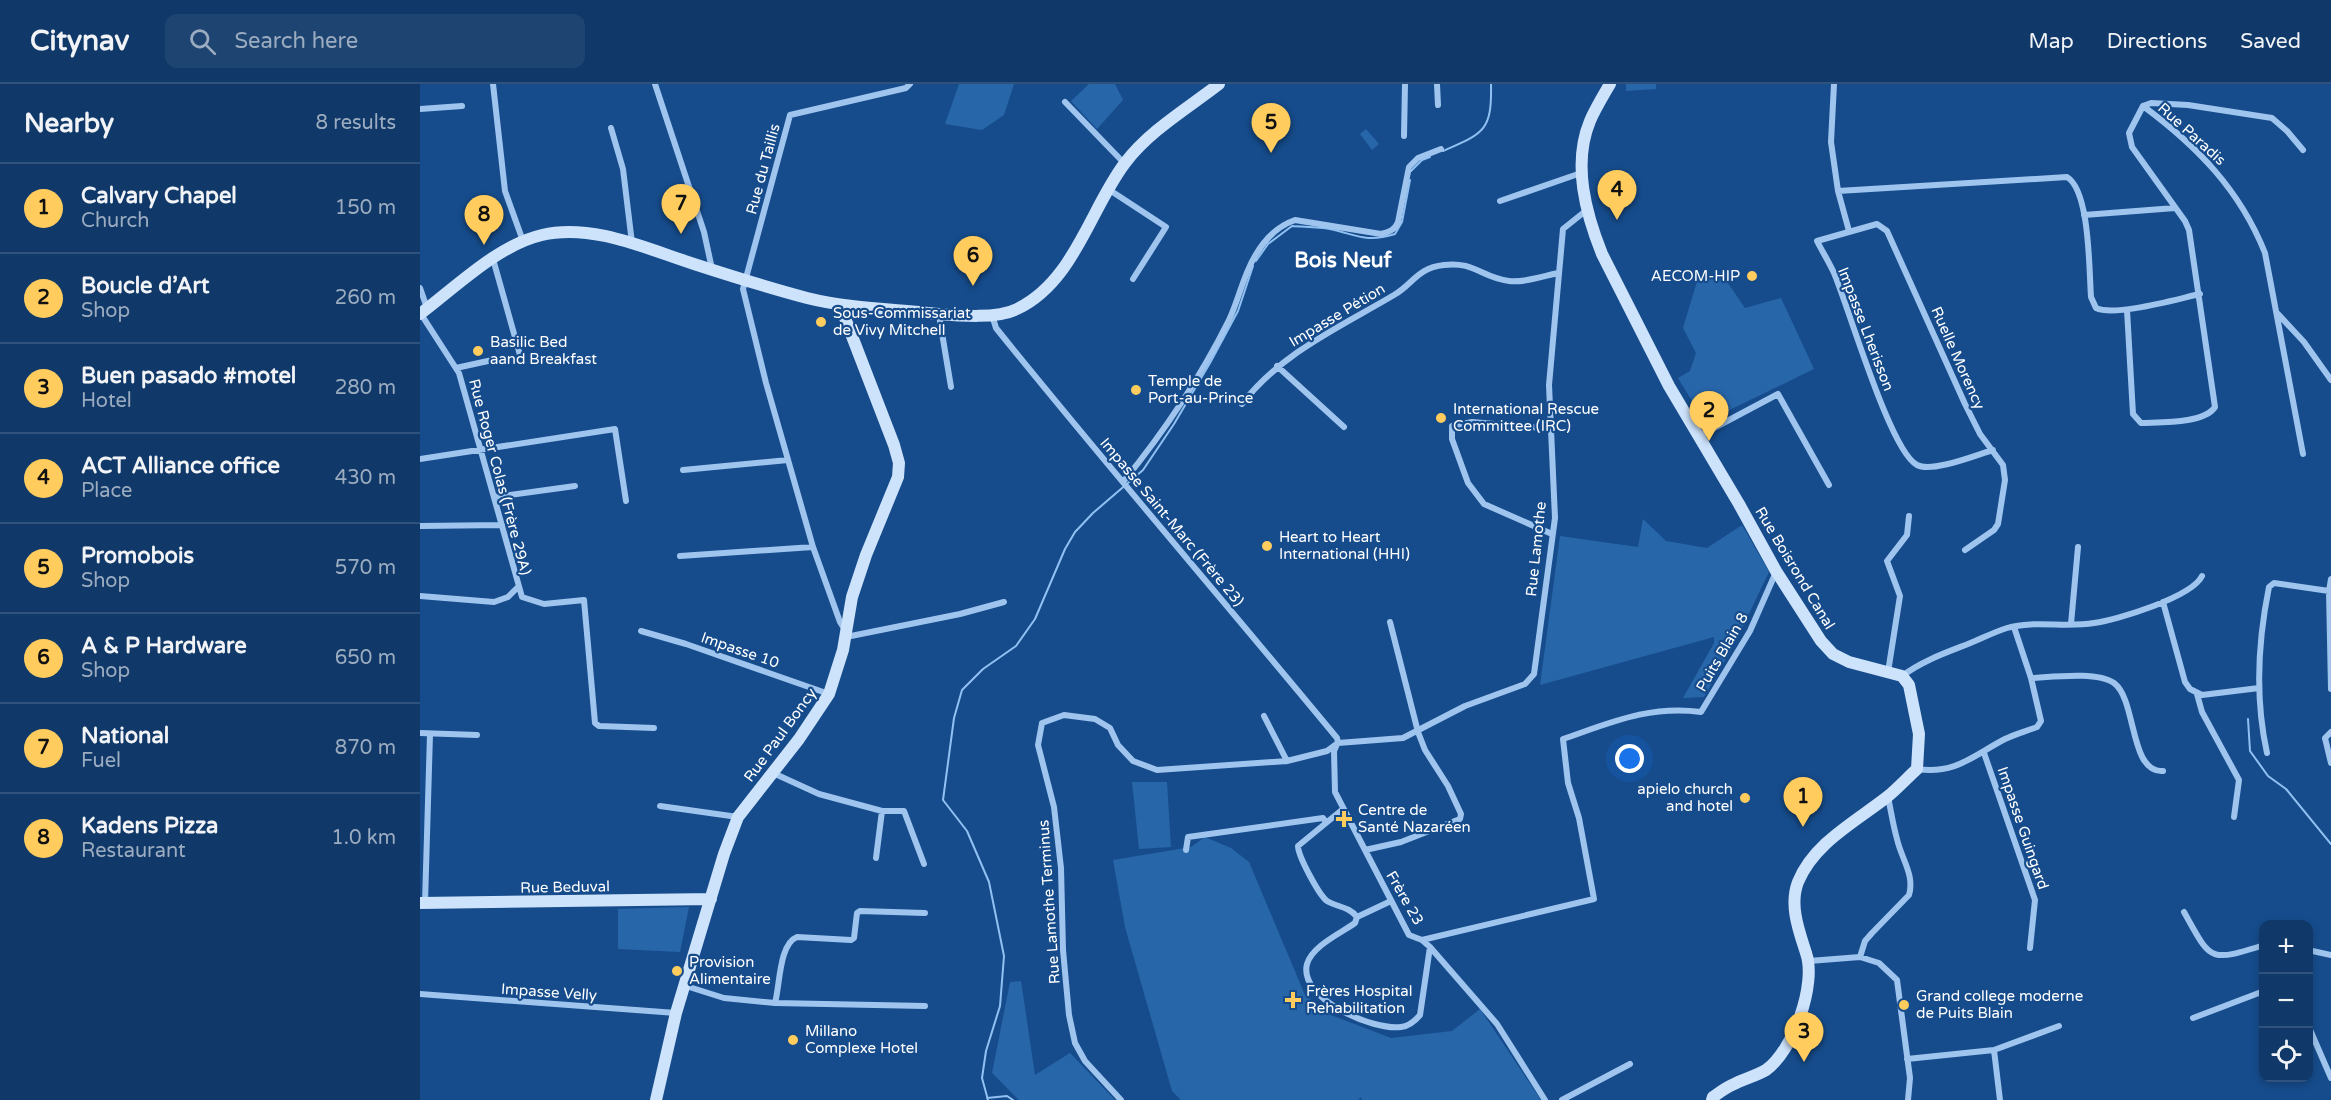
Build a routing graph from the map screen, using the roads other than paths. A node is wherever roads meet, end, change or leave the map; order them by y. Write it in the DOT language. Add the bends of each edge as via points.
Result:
graph roads {
  1 [pos="493,84"];
  2 [pos="655,84"];
  3 [pos="910,84"];
  4 [pos="1219,84"];
  5 [pos="1405,84"];
  6 [pos="1437,84"];
  7 [pos="1610,84"];
  8 [pos="1834,84"];
  9 [pos="1065,102"];
  10 [pos="1438,105"];
  11 [pos="462,106"];
  12 [pos="2143,106"];
  13 [pos="420,109"];
  14 [pos="611,128"];
  15 [pos="1404,136"];
  16 [pos="1441,149"];
  17 [pos="2304,150"];
  18 [pos="1125,164"];
  19 [pos="1581,173"];
  20 [pos="1108,189"];
  21 [pos="1838,191"];
  22 [pos="1500,201"];
  23 [pos="2175,208"];
  24 [pos="1588,209"];
  25 [pos="2084,215"];
  26 [pos="1849,231"];
  27 [pos="523,241"];
  28 [pos="1817,241"];
  29 [pos="632,243"];
  30 [pos="493,259"];
  31 [pos="712,270"];
  32 [pos="1558,273"];
  33 [pos="1133,279"];
  34 [pos="744,280"];
  35 [pos="420,288"];
  36 [pos="2200,294"];
  37 [pos="840,305"];
  38 [pos="2127,310"];
  39 [pos="422,312"];
  40 [pos="939,314"];
  41 [pos="2278,314"];
  42 [pos="992,315"];
  43 [pos="520,355"];
  44 [pos="497,359"];
  45 [pos="1277,366"];
  46 [pos="456,368"];
  47 [pos="2331,380"];
  48 [pos="951,387"];
  49 [pos="1242,404"];
  50 [pos="1344,428"];
  51 [pos="1552,429"];
  52 [pos="1699,436"];
  53 [pos="482,449"];
  54 [pos="1993,450"];
  55 [pos="2303,454"];
  56 [pos="420,459"];
  57 [pos="788,460"];
  58 [pos="683,470"];
  59 [pos="1123,482"];
  60 [pos="1829,485"];
  61 [pos="575,486"];
  62 [pos="495,497"];
  63 [pos="626,501"];
  64 [pos="1909,516"];
  65 [pos="502,525"];
  66 [pos="420,526"];
  67 [pos="1552,534"];
  68 [pos="813,547"];
  69 [pos="2078,547"];
  70 [pos="1965,550"];
  71 [pos="680,556"];
  72 [pos="1776,571"];
  73 [pos="2202,576"];
  74 [pos="2331,579"];
  75 [pos="518,587"];
  76 [pos="2329,591"];
  77 [pos="420,596"];
  78 [pos="1004,602"];
  79 [pos="2163,602"];
  80 [pos="1390,622"];
  81 [pos="2071,624"];
  82 [pos="2014,627"];
  83 [pos="641,631"];
  84 [pos="845,634"];
  85 [pos="1888,673"];
  86 [pos="1902,676"];
  87 [pos="2031,678"];
  88 [pos="2259,688"];
  89 [pos="2331,689"];
  90 [pos="829,694"];
  91 [pos="2197,694"];
  92 [pos="1264,716"];
  93 [pos="654,728"];
  94 [pos="1418,732"];
  95 [pos="2331,732"];
  96 [pos="420,733"];
  97 [pos="430,734"];
  98 [pos="477,735"];
  99 [pos="1338,743"];
  100 [pos="1984,753"];
  101 [pos="2267,753"];
  102 [pos="1287,761"];
  103 [pos="2331,763"];
  104 [pos="1917,769"];
  105 [pos="2163,771"];
  106 [pos="772,773"];
  107 [pos="1888,796"];
  108 [pos="660,806"];
  109 [pos="1343,809"];
  110 [pos="424,810"];
  111 [pos="882,811"];
  112 [pos="738,817"];
  113 [pos="2234,817"];
  114 [pos="1326,822"];
  115 [pos="1186,850"];
  116 [pos="1365,850"];
  117 [pos="876,858"];
  118 [pos="924,864"];
  119 [pos="711,899"];
  120 [pos="1391,901"];
  121 [pos="422,903"];
  122 [pos="2184,912"];
  123 [pos="925,914"];
  124 [pos="1357,917"];
  125 [pos="1422,940"];
  126 [pos="2259,946"];
  127 [pos="1430,947"];
  128 [pos="2030,948"];
  129 [pos="2313,951"];
  130 [pos="2331,956"];
  131 [pos="1860,957"];
  132 [pos="1809,961"];
  133 [pos="686,986"];
  134 [pos="2259,993"];
  135 [pos="420,994"];
  136 [pos="776,1003"];
  137 [pos="925,1006"];
  138 [pos="676,1013"];
  139 [pos="2193,1018"];
  140 [pos="2059,1026"];
  141 [pos="2309,1028"];
  142 [pos="1994,1050"];
  143 [pos="1908,1059"];
  144 [pos="1630,1064"];
  145 [pos="2331,1078"];
  146 [pos="1709,1099"];
  147 [pos="656,1100"];
  148 [pos="1121,1100"];
  149 [pos="1545,1100"];
  150 [pos="1562,1100"];
  151 [pos="1908,1100"];
  152 [pos="2000,1100"];
  1 -- 27 [label="street" via="505,191"];
  2 -- 31 [label="street" via="704,232"];
  3 -- 34 [label="street, Rue du Taillis" via="790,115"];
  4 -- 18 [label="street" via="1148,139"];
  5 -- 15 [label="street"];
  6 -- 10 [label="street"];
  7 -- 19 [label="street, Rue Boisrond Canal" via="1589,123"];
  8 -- 21 [label="street" via="1832,142"];
  9 -- 18 [label="street"];
  11 -- 13 [label="street"];
  12 -- 17 [label="street" via="2188,105 2272,118"];
  12 -- 23 [label="street, Rue Paradis" via="2129,133 2133,147"];
  12 -- 41 [label="street, Rue Paradis" via="2187,142 2229,186 2254,225 2265,253"];
  14 -- 29 [label="street" via="623,169"];
  16 -- 59 [label="street" via="1418,158 1408,167 1398,222 1388,233 1295,220 1275,231 1255,255 1228,321 1188,392"];
  18 -- 20 [label="street"];
  19 -- 22 [label="street"];
  19 -- 24 [label="street, Rue Boisrond Canal"];
  20 -- 33 [label="street" via="1166,227"];
  20 -- 42 [label="street" via="1086,231 1049,285 1017,309"];
  21 -- 25 [label="street" via="2067,177 2076,186"];
  21 -- 26 [label="street"];
  23 -- 25 [label="street"];
  23 -- 36 [label="street, Rue Paradis" via="2189,230"];
  24 -- 32 [label="street, Rue Lamothe" via="1563,229"];
  24 -- 52 [label="street, Rue Boisrond Canal" via="1602,255"];
  25 -- 38 [label="street" via="2093,304 2100,310"];
  26 -- 28 [label="street, Ruelle Morency"];
  26 -- 54 [label="street, Ruelle Morency" via="1877,224 1887,231 1965,404"];
  27 -- 29 [label="street" via="572,232"];
  27 -- 30 [label="street"];
  28 -- 54 [label="street, Impasse Lherisson" via="1834,272 1890,426 1908,458 1922,467 1937,466"];
  29 -- 31 [label="street"];
  30 -- 39 [label="street"];
  30 -- 43 [label="street"];
  31 -- 34 [label="street"];
  32 -- 45 [label="street, Impasse Pétion" via="1510,282 1464,264 1422,271 1396,294"];
  32 -- 51 [label="street, Rue Lamothe" via="1549,385"];
  34 -- 37 [label="street"];
  34 -- 57 [label="street" via="743,289"];
  35 -- 39 [label="street, Rue Roger Colas (Frère 29A)"];
  36 -- 38 [label="street"];
  36 -- 38 [label="street, Rue Paradis" via="2215,407 2202,418 2141,423 2135,419"];
  37 -- 40 [label="street"];
  37 -- 84 [label="street, Rue Paul Boncy" via="899,463 893,494 852,597"];
  39 -- 46 [label="street, Rue Roger Colas (Frère 29A)"];
  40 -- 42 [label="street"];
  40 -- 48 [label="street"];
  41 -- 47 [label="street"];
  41 -- 55 [label="street, Rue Paradis"];
  42 -- 59 [label="street, Impasse Saint-Marc (Frère 23)" via="996,328"];
  44 -- 46 [label="street"];
  45 -- 49 [label="street, Impasse Pétion"];
  45 -- 50 [label="street"];
  46 -- 53 [label="street, Rue Roger Colas (Frère 29A)"];
  51 -- 67 [label="street, Rue Lamothe"];
  51 -- 67 [label="street" via="1472,422 1452,426 1452,439 1468,483 1484,504"];
  52 -- 60 [label="street" via="1778,394"];
  52 -- 72 [label="street, Rue Boisrond Canal"];
  53 -- 56 [label="street"];
  53 -- 62 [label="street, Rue Roger Colas (Frère 29A)"];
  53 -- 63 [label="street" via="615,429"];
  54 -- 70 [label="street, Ruelle Morency" via="2004,472 1998,524"];
  57 -- 58 [label="street"];
  57 -- 68 [label="street"];
  59 -- 99 [label="street, Impasse Saint-Marc (Frère 23)"];
  61 -- 62 [label="street"];
  62 -- 65 [label="street, Rue Roger Colas (Frère 29A)"];
  64 -- 85 [label="street" via="1907,535 1887,561 1900,596"];
  65 -- 66 [label="street"];
  65 -- 75 [label="street, Rue Roger Colas (Frère 29A)"];
  67 -- 94 [label="street, Rue Lamothe" via="1531,680 1465,706"];
  68 -- 71 [label="street"];
  68 -- 84 [label="street"];
  69 -- 81 [label="street"];
  72 -- 85 [label="street, Rue Boisrond Canal" via="1833,654"];
  72 -- 125 [label="street, Puits Blain 8" via="1750,631 1701,712 1640,713 1563,739 1568,783 1579,818 1594,899"];
  73 -- 79 [label="street"];
  74 -- 76 [label="street"];
  75 -- 77 [label="street, Rue Roger Colas (Frère 29A)" via="508,597 494,602"];
  75 -- 93 [label="street, Rue Roger Colas (Frère 29A)" via="522,597 533,602 584,600 595,723"];
  76 -- 88 [label="street" via="2270,584"];
  76 -- 89 [label="street"];
  78 -- 84 [label="street" via="960,614"];
  79 -- 81 [label="street" via="2125,616"];
  79 -- 91 [label="street" via="2185,682"];
  80 -- 94 [label="street"];
  81 -- 82 [label="street"];
  82 -- 86 [label="street" via="1916,666"];
  82 -- 87 [label="street"];
  83 -- 90 [label="street, Impasse 10"];
  84 -- 90 [label="street, Rue Paul Boncy"];
  85 -- 86 [label="street, Rue Boisrond Canal"];
  86 -- 104 [label="street" via="1916,709"];
  87 -- 100 [label="street" via="2040,721 2037,727"];
  87 -- 105 [label="street" via="2089,676 2114,683 2122,692 2147,765 2156,772"];
  88 -- 91 [label="street"];
  88 -- 101 [label="street"];
  90 -- 106 [label="street, Rue Paul Boncy"];
  91 -- 113 [label="street" via="2202,712 2239,780"];
  92 -- 102 [label="street"];
  94 -- 99 [label="street, Rue Lamothe" via="1403,738"];
  94 -- 116 [label="street" via="1448,786 1460,819 1401,842"];
  95 -- 103 [label="street" via="2325,738"];
  96 -- 97 [label="street"];
  97 -- 98 [label="street"];
  97 -- 110 [label="street"];
  99 -- 102 [label="street, Rue Lamothe Terminus" via="1327,751"];
  99 -- 109 [label="street, Frère 23" via="1334,751 1335,792"];
  100 -- 104 [label="street" via="1951,768"];
  100 -- 128 [label="street, Impasse Guingard" via="2035,900"];
  102 -- 148 [label="street, Rue Lamothe Terminus" via="1157,770 1133,761 1110,728 1095,719 1064,715 1042,723 1038,745 1054,807 1069,1015 1075,1043 1085,1062"];
  104 -- 107 [label="street"];
  106 -- 111 [label="street" via="819,794"];
  106 -- 112 [label="street, Rue Paul Boncy"];
  107 -- 131 [label="street" via="1911,889 1865,941"];
  107 -- 132 [label="street" via="1843,828 1803,871 1797,885 1795,912"];
  108 -- 112 [label="street"];
  109 -- 114 [label="street"];
  109 -- 116 [label="street, Frère 23"];
  110 -- 121 [label="street"];
  111 -- 117 [label="street"];
  111 -- 118 [label="street" via="906,813"];
  112 -- 119 [label="street, Rue Paul Boncy"];
  114 -- 115 [label="street" via="1323,818 1188,837"];
  114 -- 124 [label="street" via="1298,846 1299,854 1326,900"];
  116 -- 120 [label="street, Frère 23"];
  119 -- 121 [label="street, Rue Beduval"];
  119 -- 133 [label="street, Rue Paul Boncy"];
  120 -- 124 [label="street"];
  120 -- 125 [label="street, Frère 23" via="1409,935"];
  122 -- 126 [label="street" via="2209,952 2224,956"];
  123 -- 136 [label="street" via="860,911 851,940 792,939 784,951"];
  124 -- 127 [label="street" via="1355,923 1315,951 1307,965 1308,978 1316,993 1365,1023 1403,1027 1420,1015"];
  125 -- 127 [label="street, Frère 23"];
  127 -- 149 [label="street, Frère 23" via="1497,1024"];
  129 -- 130 [label="street"];
  131 -- 132 [label="street"];
  131 -- 143 [label="street" via="1878,963 1897,980"];
  132 -- 146 [label="street" via="1800,1017 1777,1060"];
  133 -- 136 [label="street" via="724,998"];
  133 -- 138 [label="street, Rue Paul Boncy"];
  134 -- 139 [label="street"];
  135 -- 138 [label="street, Impasse Velly"];
  136 -- 137 [label="street"];
  138 -- 147 [label="street, Rue Paul Boncy"];
  140 -- 142 [label="street"];
  141 -- 145 [label="street"];
  142 -- 143 [label="street"];
  142 -- 152 [label="street"];
  143 -- 151 [label="street"];
  144 -- 150 [label="street"];
}
